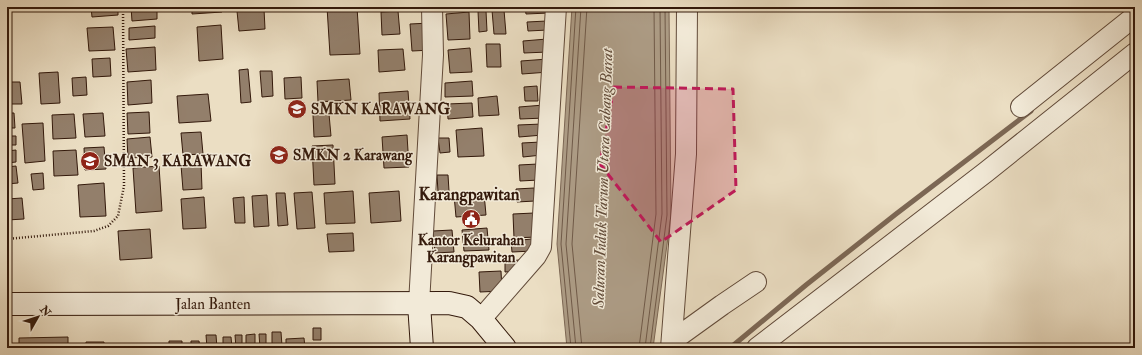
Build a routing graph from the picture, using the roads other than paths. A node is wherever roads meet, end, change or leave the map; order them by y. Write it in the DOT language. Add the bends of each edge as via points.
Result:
graph roads {
  1 [pos="432,7"];
  2 [pos="556,7"];
  3 [pos="687,7"];
  4 [pos="1135,16"];
  5 [pos="1135,53"];
  6 [pos="1021,107"];
  7 [pos="756,282"];
  8 [pos="7,304"];
  9 [pos="420,304"];
  10 [pos="481,319"];
  11 [pos="672,345"];
  12 [pos="422,348"];
  13 [pos="505,348"];
  14 [pos="757,348"];
  1 -- 9 [label="street" via="434,55"];
  2 -- 10 [label="street" via="541,247"];
  3 -- 11 [label="street" via="686,154"];
  4 -- 6 [label="street"];
  5 -- 14 [label="street" via="986,172"];
  7 -- 11 [label="street"];
  8 -- 9 [label="street, Jalan Banten"];
  9 -- 10 [label="street, Jalan Banten" via="449,303 467,307"];
  9 -- 12 [label="street"];
  10 -- 13 [label="street, Jalan Banten"];
}
